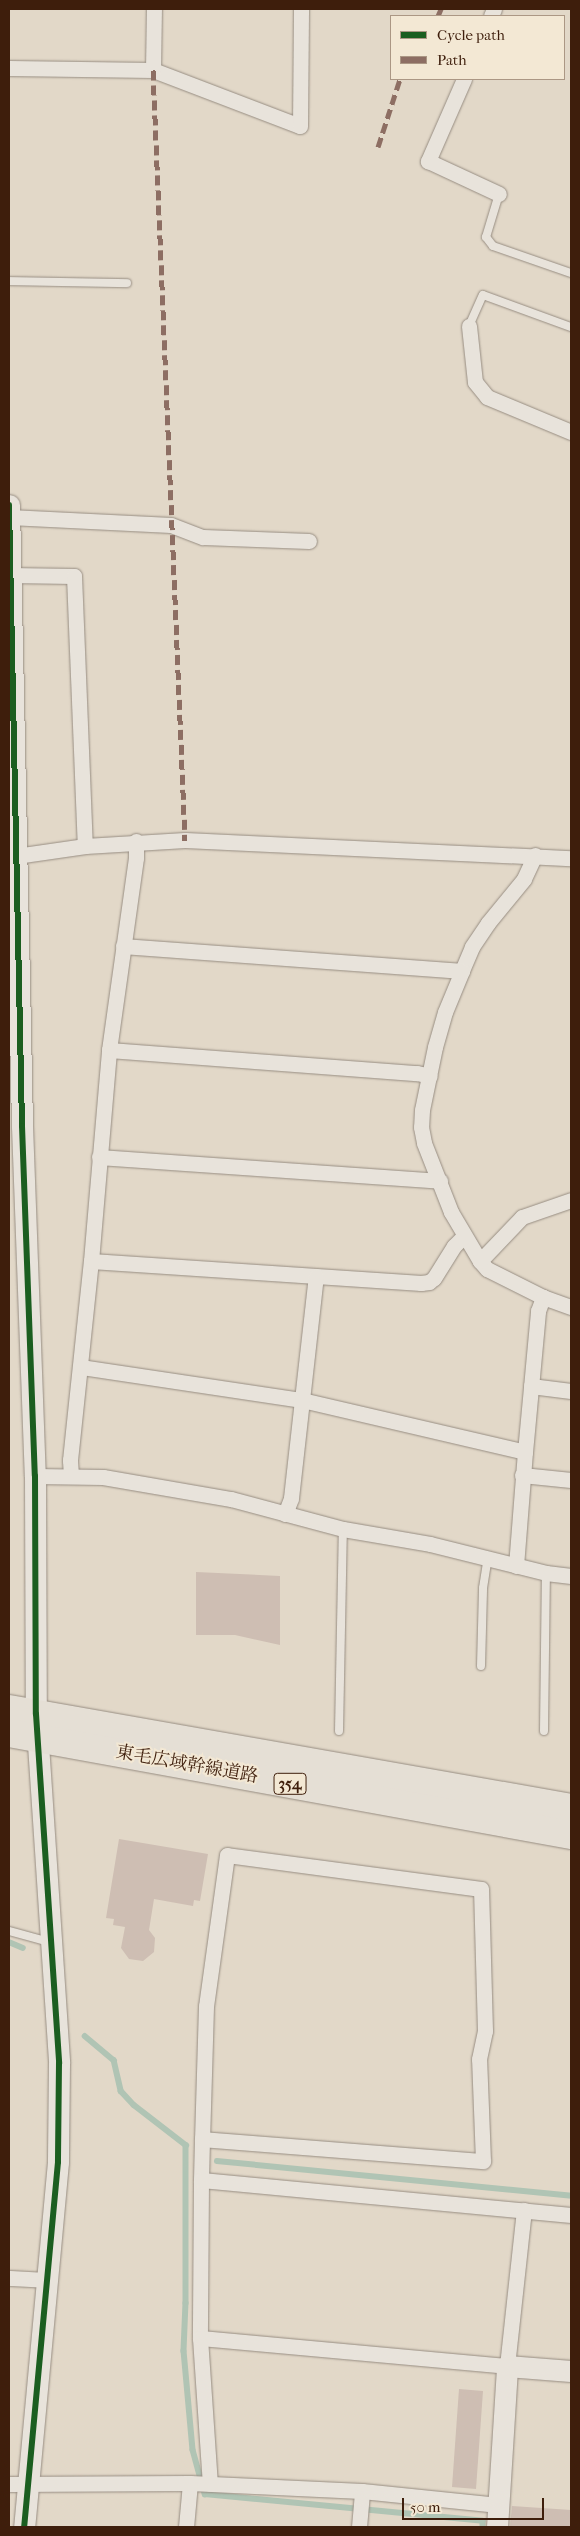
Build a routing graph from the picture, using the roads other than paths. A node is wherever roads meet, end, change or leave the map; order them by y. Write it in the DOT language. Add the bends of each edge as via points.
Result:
graph roads {
  1 [pos="154,9"];
  2 [pos="301,9"];
  3 [pos="9,68"];
  4 [pos="152,70"];
  5 [pos="464,80"];
  6 [pos="499,194"];
  7 [pos="571,273"];
  8 [pos="9,281"];
  9 [pos="128,283"];
  10 [pos="469,326"];
  11 [pos="571,327"];
  12 [pos="571,432"];
  13 [pos="9,505"];
  14 [pos="9,517"];
  15 [pos="309,541"];
  16 [pos="10,575"];
  17 [pos="136,841"];
  18 [pos="85,846"];
  19 [pos="535,854"];
  20 [pos="13,856"];
  21 [pos="571,858"];
  22 [pos="123,946"];
  23 [pos="462,971"];
  24 [pos="109,1050"];
  25 [pos="430,1076"];
  26 [pos="99,1157"];
  27 [pos="440,1181"];
  28 [pos="571,1200"];
  29 [pos="464,1236"];
  30 [pos="91,1261"];
  31 [pos="480,1261"];
  32 [pos="316,1276"];
  33 [pos="543,1296"];
  34 [pos="571,1307"];
  35 [pos="81,1367"];
  36 [pos="531,1386"];
  37 [pos="571,1391"];
  38 [pos="302,1400"];
  39 [pos="524,1452"];
  40 [pos="71,1475"];
  41 [pos="522,1475"];
  42 [pos="35,1476"];
  43 [pos="571,1480"];
  44 [pos="285,1514"];
  45 [pos="343,1529"];
  46 [pos="488,1558"];
  47 [pos="516,1566"];
  48 [pos="546,1573"];
  49 [pos="571,1576"];
  50 [pos="481,1666"];
  51 [pos="9,1709"];
  52 [pos="36,1726"];
  53 [pos="339,1731"];
  54 [pos="544,1731"];
  55 [pos="9,1733"];
  56 [pos="571,1808"];
  57 [pos="571,1835"];
  58 [pos="9,1931"];
  59 [pos="51,1942"];
  60 [pos="202,2139"];
  61 [pos="201,2180"];
  62 [pos="524,2210"];
  63 [pos="571,2214"];
  64 [pos="9,2278"];
  65 [pos="48,2280"];
  66 [pos="200,2338"];
  67 [pos="507,2366"];
  68 [pos="571,2371"];
  69 [pos="190,2483"];
  70 [pos="210,2484"];
  71 [pos="18,2485"];
  72 [pos="362,2491"];
  73 [pos="498,2505"];
  74 [pos="24,2527"];
  75 [pos="186,2527"];
  76 [pos="360,2527"];
  77 [pos="497,2527"];
  1 -- 4 [label="street"];
  2 -- 4 [label="street" via="300,126"];
  3 -- 4 [label="street"];
  5 -- 6 [label="street" via="428,162"];
  6 -- 7 [label="lane" via="486,237 493,246"];
  8 -- 9 [label="lane"];
  10 -- 11 [label="lane" via="483,295"];
  10 -- 12 [label="street" via="475,382 487,397"];
  13 -- 14 [label="street"];
  14 -- 15 [label="street" via="172,525 203,536"];
  14 -- 16 [label="street"];
  16 -- 18 [label="street" via="74,576"];
  16 -- 20 [label="street"];
  17 -- 18 [label="street"];
  17 -- 19 [label="street" via="185,840"];
  17 -- 22 [label="street"];
  18 -- 20 [label="street"];
  19 -- 21 [label="street"];
  19 -- 23 [label="street" via="524,878 472,947"];
  20 -- 42 [label="street"];
  22 -- 23 [label="street"];
  22 -- 24 [label="street"];
  23 -- 25 [label="street" via="445,1012"];
  24 -- 25 [label="street"];
  24 -- 26 [label="street"];
  25 -- 27 [label="street" via="421,1127"];
  26 -- 27 [label="street"];
  26 -- 30 [label="street"];
  27 -- 29 [label="street"];
  28 -- 31 [label="street" via="522,1217"];
  29 -- 31 [label="street"];
  29 -- 32 [label="street" via="429,1282"];
  30 -- 32 [label="street"];
  30 -- 35 [label="street"];
  31 -- 33 [label="street" via="487,1269"];
  32 -- 38 [label="street"];
  33 -- 34 [label="street"];
  33 -- 36 [label="street" via="538,1311"];
  35 -- 38 [label="street"];
  35 -- 40 [label="street"];
  36 -- 37 [label="street"];
  36 -- 39 [label="street"];
  38 -- 39 [label="street"];
  38 -- 44 [label="street" via="291,1498"];
  39 -- 41 [label="street"];
  40 -- 42 [label="street"];
  40 -- 44 [label="street" via="103,1476 231,1499"];
  41 -- 43 [label="street"];
  41 -- 47 [label="street"];
  42 -- 52 [label="street"];
  44 -- 45 [label="street"];
  45 -- 46 [label="street"];
  45 -- 53 [label="lane"];
  46 -- 47 [label="street"];
  46 -- 50 [label="lane" via="483,1588"];
  47 -- 48 [label="street"];
  48 -- 49 [label="street"];
  48 -- 54 [label="lane"];
  51 -- 52 [label="highway, 東毛広域幹線道路 / 354"];
  52 -- 55 [label="highway, 東毛広域幹線道路 / 354"];
  52 -- 56 [label="highway, 東毛広域幹線道路 / 354"];
  52 -- 57 [label="highway, 東毛広域幹線道路 / 354"];
  52 -- 59 [label="street"];
  58 -- 59 [label="lane"];
  59 -- 65 [label="street" via="59,2063 58,2162"];
  60 -- 60 [label="street" via="206,2006 227,1855 481,1889 485,2031 479,2059 483,2161"];
  60 -- 61 [label="street"];
  61 -- 62 [label="street"];
  61 -- 66 [label="street"];
  62 -- 63 [label="street"];
  62 -- 67 [label="street"];
  64 -- 65 [label="street"];
  65 -- 71 [label="street"];
  66 -- 67 [label="street"];
  66 -- 70 [label="street"];
  67 -- 68 [label="street"];
  67 -- 73 [label="street"];
  69 -- 70 [label="street"];
  69 -- 71 [label="street"];
  69 -- 75 [label="street"];
  70 -- 72 [label="street"];
  71 -- 74 [label="street"];
  72 -- 73 [label="street"];
  72 -- 76 [label="street"];
  73 -- 77 [label="street"];
}
